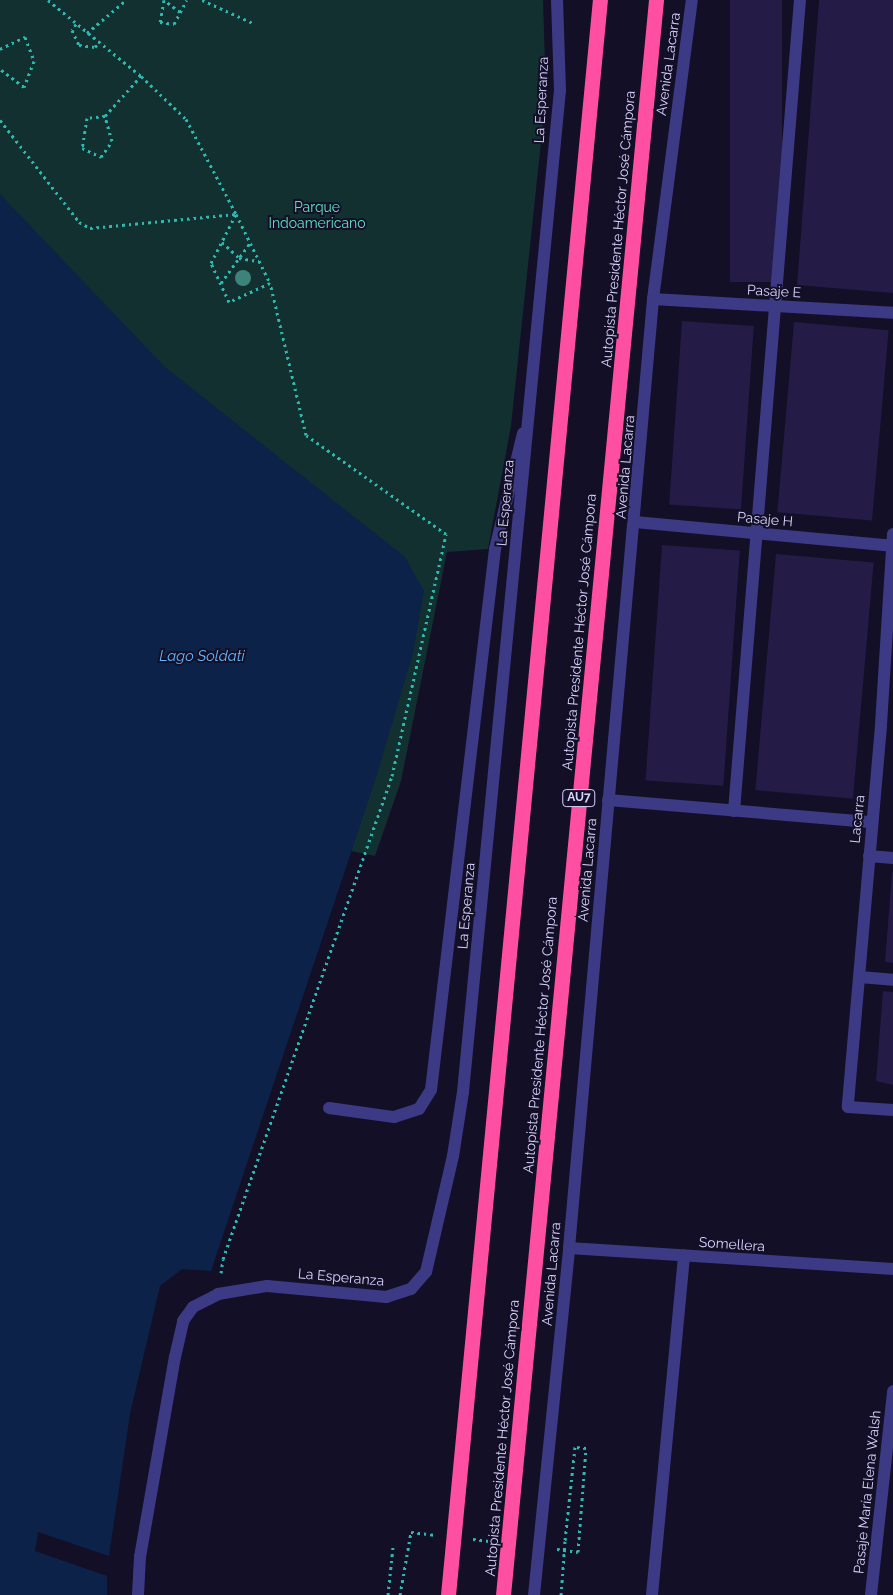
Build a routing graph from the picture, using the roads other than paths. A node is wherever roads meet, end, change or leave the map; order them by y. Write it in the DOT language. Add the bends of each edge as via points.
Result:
graph roads {
  1 [pos="557,0"];
  2 [pos="656,0"];
  3 [pos="692,0"];
  4 [pos="800,0"];
  5 [pos="600,2"];
  6 [pos="653,299"];
  7 [pos="777,306"];
  8 [pos="893,314"];
  9 [pos="528,411"];
  10 [pos="635,522"];
  11 [pos="758,534"];
  12 [pos="892,540"];
  13 [pos="891,596"];
  14 [pos="887,727"];
  15 [pos="608,800"];
  16 [pos="734,811"];
  17 [pos="872,822"];
  18 [pos="869,856"];
  19 [pos="893,858"];
  20 [pos="860,977"];
  21 [pos="893,980"];
  22 [pos="329,1108"];
  23 [pos="893,1110"];
  24 [pos="569,1248"];
  25 [pos="684,1256"];
  26 [pos="893,1270"];
  27 [pos="893,1391"];
  28 [pos="138,1595"];
  29 [pos="448,1595"];
  30 [pos="503,1595"];
  31 [pos="534,1595"];
  32 [pos="652,1595"];
  33 [pos="871,1595"];
  1 -- 9 [label="street, La Esperanza" via="560,90"];
  2 -- 30 [label="highway, Autopista Presidente Héctor José Cámpora / AU7"];
  3 -- 6 [label="street, Avenida Lacarra"];
  4 -- 7 [label="street"];
  5 -- 29 [label="highway"];
  6 -- 7 [label="street, Pasaje E"];
  6 -- 10 [label="street, Avenida Lacarra"];
  7 -- 8 [label="street, Pasaje E"];
  7 -- 11 [label="street"];
  9 -- 22 [label="street" via="495,549 431,1090 419,1109 394,1117"];
  9 -- 28 [label="street, La Esperanza" via="463,1092 453,1156 426,1272 411,1289 386,1297 267,1286 218,1294 193,1307 183,1321 140,1557"];
  10 -- 11 [label="street, Pasaje H"];
  10 -- 15 [label="street, Avenida Lacarra"];
  11 -- 12 [label="street, Pasaje H"];
  11 -- 16 [label="street"];
  12 -- 13 [label="street, Lacarra"];
  13 -- 14 [label="street, Lacarra"];
  14 -- 17 [label="street, Lacarra"];
  15 -- 16 [label="street"];
  15 -- 24 [label="street, Avenida Lacarra"];
  16 -- 17 [label="street"];
  17 -- 18 [label="street, Lacarra"];
  18 -- 19 [label="street"];
  18 -- 20 [label="street, Lacarra"];
  20 -- 21 [label="street"];
  20 -- 23 [label="street, Lacarra" via="848,1106"];
  24 -- 25 [label="street, Somellera"];
  24 -- 31 [label="street, Avenida Lacarra"];
  25 -- 26 [label="street, Somellera"];
  25 -- 32 [label="street"];
  27 -- 33 [label="street, Pasaje María Elena Walsh"];
}
